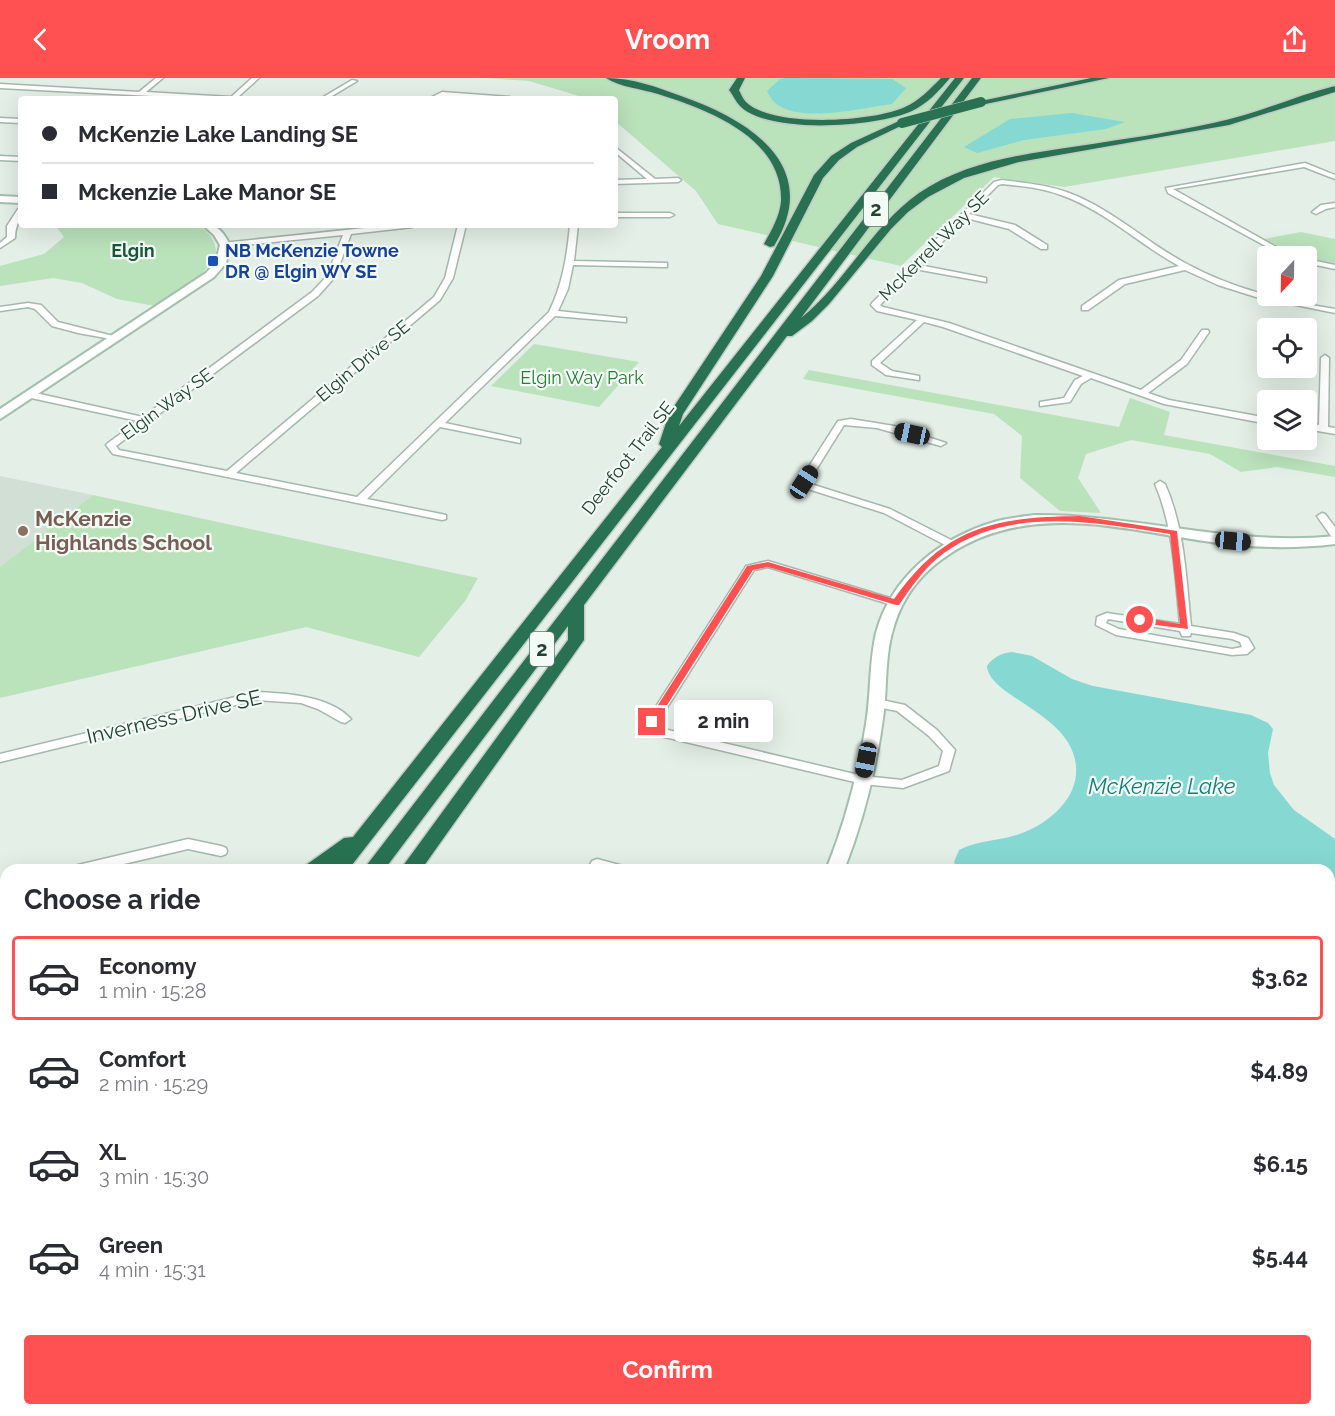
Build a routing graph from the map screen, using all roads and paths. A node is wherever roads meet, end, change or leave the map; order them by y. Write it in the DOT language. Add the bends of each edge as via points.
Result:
graph roads {
  1 [pos="160,78"];
  2 [pos="256,78"];
  3 [pos="610,78"];
  4 [pos="741,78"];
  5 [pos="946,78"];
  6 [pos="960,78"];
  7 [pos="977,78"];
  8 [pos="1105,78"];
  9 [pos="354,81"];
  10 [pos="49,83"];
  11 [pos="0,86"];
  12 [pos="42,88"];
  13 [pos="1335,91"];
  14 [pos="140,94"];
  15 [pos="177,96"];
  16 [pos="235,96"];
  17 [pos="328,96"];
  18 [pos="438,96"];
  19 [pos="469,96"];
  20 [pos="0,120"];
  21 [pos="18,121"];
  22 [pos="618,153"];
  23 [pos="0,158"];
  24 [pos="18,159"];
  25 [pos="1335,177"];
  26 [pos="653,180"];
  27 [pos="678,180"];
  28 [pos="618,182"];
  29 [pos="0,199"];
  30 [pos="18,201"];
  31 [pos="1335,205"];
  32 [pos="1316,212"];
  33 [pos="618,215"];
  34 [pos="670,215"];
  35 [pos="964,215"];
  36 [pos="18,216"];
  37 [pos="212,228"];
  38 [pos="385,228"];
  39 [pos="461,228"];
  40 [pos="574,228"];
  41 [pos="348,232"];
  42 [pos="225,245"];
  43 [pos="0,246"];
  44 [pos="1270,246"];
  45 [pos="1044,247"];
  46 [pos="766,251"];
  47 [pos="570,263"];
  48 [pos="1317,263"];
  49 [pos="664,265"];
  50 [pos="914,266"];
  51 [pos="1186,267"];
  52 [pos="1335,267"];
  53 [pos="757,271"];
  54 [pos="984,280"];
  55 [pos="1085,308"];
  56 [pos="0,309"];
  57 [pos="1335,311"];
  58 [pos="553,313"];
  59 [pos="741,317"];
  60 [pos="622,320"];
  61 [pos="922,320"];
  62 [pos="1204,332"];
  63 [pos="117,338"];
  64 [pos="778,340"];
  65 [pos="1325,358"];
  66 [pos="1090,375"];
  67 [pos="915,378"];
  68 [pos="1142,393"];
  69 [pos="31,395"];
  70 [pos="1043,404"];
  71 [pos="0,416"];
  72 [pos="1257,418"];
  73 [pos="145,420"];
  74 [pos="439,424"];
  75 [pos="1317,428"];
  76 [pos="1323,429"];
  77 [pos="1335,431"];
  78 [pos="517,441"];
  79 [pos="941,443"];
  80 [pos="662,457"];
  81 [pos="229,474"];
  82 [pos="1160,484"];
  83 [pos="360,500"];
  84 [pos="1322,516"];
  85 [pos="442,517"];
  86 [pos="1174,532"];
  87 [pos="1335,534"];
  88 [pos="1335,540"];
  89 [pos="951,544"];
  90 [pos="896,603"];
  91 [pos="576,605"];
  92 [pos="1185,627"];
  93 [pos="1187,644"];
  94 [pos="877,703"];
  95 [pos="345,719"];
  96 [pos="0,758"];
  97 [pos="863,780"];
  98 [pos="369,830"];
  99 [pos="221,851"];
  100 [pos="103,864"];
  101 [pos="321,864"];
  102 [pos="342,864"];
  103 [pos="378,864"];
  104 [pos="414,864"];
  105 [pos="838,864"];
  1 -- 14 [label="street"];
  2 -- 16 [label="street"];
  3 -- 46 [label="highway" via="661,91 718,114 752,134 767,150 785,179 786,201 781,222"];
  4 -- 5 [label="highway" via="734,90 748,107 784,119 828,124 861,122 906,110"];
  6 -- 80 [label="highway, Deerfoot Trail SE / 2"];
  7 -- 64 [label="highway, 2"];
  8 -- 59 [label="highway, bridge" via="981,102 902,123 854,145 818,177 767,276"];
  9 -- 17 [label="street"];
  10 -- 12 [label="street"];
  11 -- 12 [label="street"];
  12 -- 14 [label="street"];
  13 -- 64 [label="highway" via="1212,127 991,165 937,187 892,221 809,320"];
  14 -- 15 [label="street"];
  18 -- 19 [label="street"];
  20 -- 21 [label="street"];
  22 -- 26 [label="street"];
  23 -- 24 [label="street"];
  25 -- 44 [label="street" via="1305,165 1169,188"];
  26 -- 27 [label="street"];
  26 -- 28 [label="street"];
  29 -- 30 [label="street"];
  31 -- 32 [label="street"];
  33 -- 34 [label="street"];
  35 -- 45 [label="street" via="1012,226"];
  35 -- 50 [label="street, McKerrell Way SE"];
  35 -- 51 [label="street, McKerrell Way SE" via="996,183 1046,188 1074,197"];
  36 -- 43 [label="street" via="11,226 11,238"];
  37 -- 42 [label="street"];
  38 -- 41 [label="street"];
  39 -- 81 [label="street, Elgin Drive SE" via="449,278 437,298"];
  40 -- 47 [label="street"];
  41 -- 42 [label="street"];
  41 -- 73 [label="street, Elgin Way SE" via="331,277 315,294"];
  42 -- 63 [label="street" via="221,263 210,275"];
  47 -- 49 [label="street"];
  47 -- 58 [label="street"];
  48 -- 52 [label="street"];
  50 -- 54 [label="street"];
  50 -- 61 [label="street, McKerrell Way SE" via="875,305"];
  51 -- 55 [label="street" via="1122,282"];
  51 -- 57 [label="street, McKerrell Way SE" via="1260,295"];
  53 -- 59 [label="highway" via="738,310"];
  56 -- 63 [label="street" via="38,307 55,324"];
  58 -- 60 [label="street"];
  58 -- 74 [label="street"];
  59 -- 80 [label="highway" via="676,414"];
  61 -- 66 [label="street, McKerrell Way SE"];
  61 -- 67 [label="street" via="875,363 889,373"];
  62 -- 68 [label="street" via="1184,362"];
  63 -- 69 [label="street"];
  64 -- 91 [label="highway, 2"];
  65 -- 76 [label="street"];
  66 -- 68 [label="street, McKerrell Way SE"];
  66 -- 70 [label="street" via="1078,382 1067,400"];
  68 -- 72 [label="street, McKerrell Way SE" via="1187,407"];
  69 -- 71 [label="street"];
  69 -- 73 [label="street"];
  73 -- 81 [label="street, Elgin Way SE" via="111,445 116,452"];
  74 -- 78 [label="street"];
  74 -- 83 [label="street"];
  75 -- 76 [label="street"];
  76 -- 77 [label="street"];
  79 -- 89 [label="street" via="852,421 841,423 804,482 811,488 894,513"];
  80 -- 98 [label="highway, Deerfoot Trail SE / 2"];
  81 -- 83 [label="street, Elgin Way SE"];
  82 -- 86 [label="street"];
  83 -- 85 [label="street, Elgin Way SE"];
  84 -- 87 [label="street"];
  86 -- 88 [label="street" via="1258,543"];
  86 -- 89 [label="street" via="1095,520 1039,519 989,528"];
  86 -- 92 [label="street"];
  89 -- 90 [label="street" via="924,566"];
  90 -- 94 [label="street" via="884,634"];
  90 -- 97 [label="street" via="768,564 750,568 652,722 660,732"];
  91 -- 103 [label="highway, 2"];
  91 -- 104 [label="highway" via="576,640"];
  92 -- 93 [label="street"];
  92 -- 93 [label="street" via="1239,637 1248,646 1245,651 1236,652"];
  92 -- 93 [label="street" via="1113,616 1104,616 1101,621 1105,628 1116,632"];
  94 -- 97 [label="street"];
  94 -- 97 [label="street" via="902,708 949,750 945,768 903,784"];
  95 -- 96 [label="street, Inverness Drive SE" via="320,704 293,696 256,696"];
  97 -- 105 [label="street"];
  98 -- 101 [label="highway"];
  98 -- 102 [label="highway, Deerfoot Trail SE / 2"];
  99 -- 100 [label="street" via="188,844"];
}
